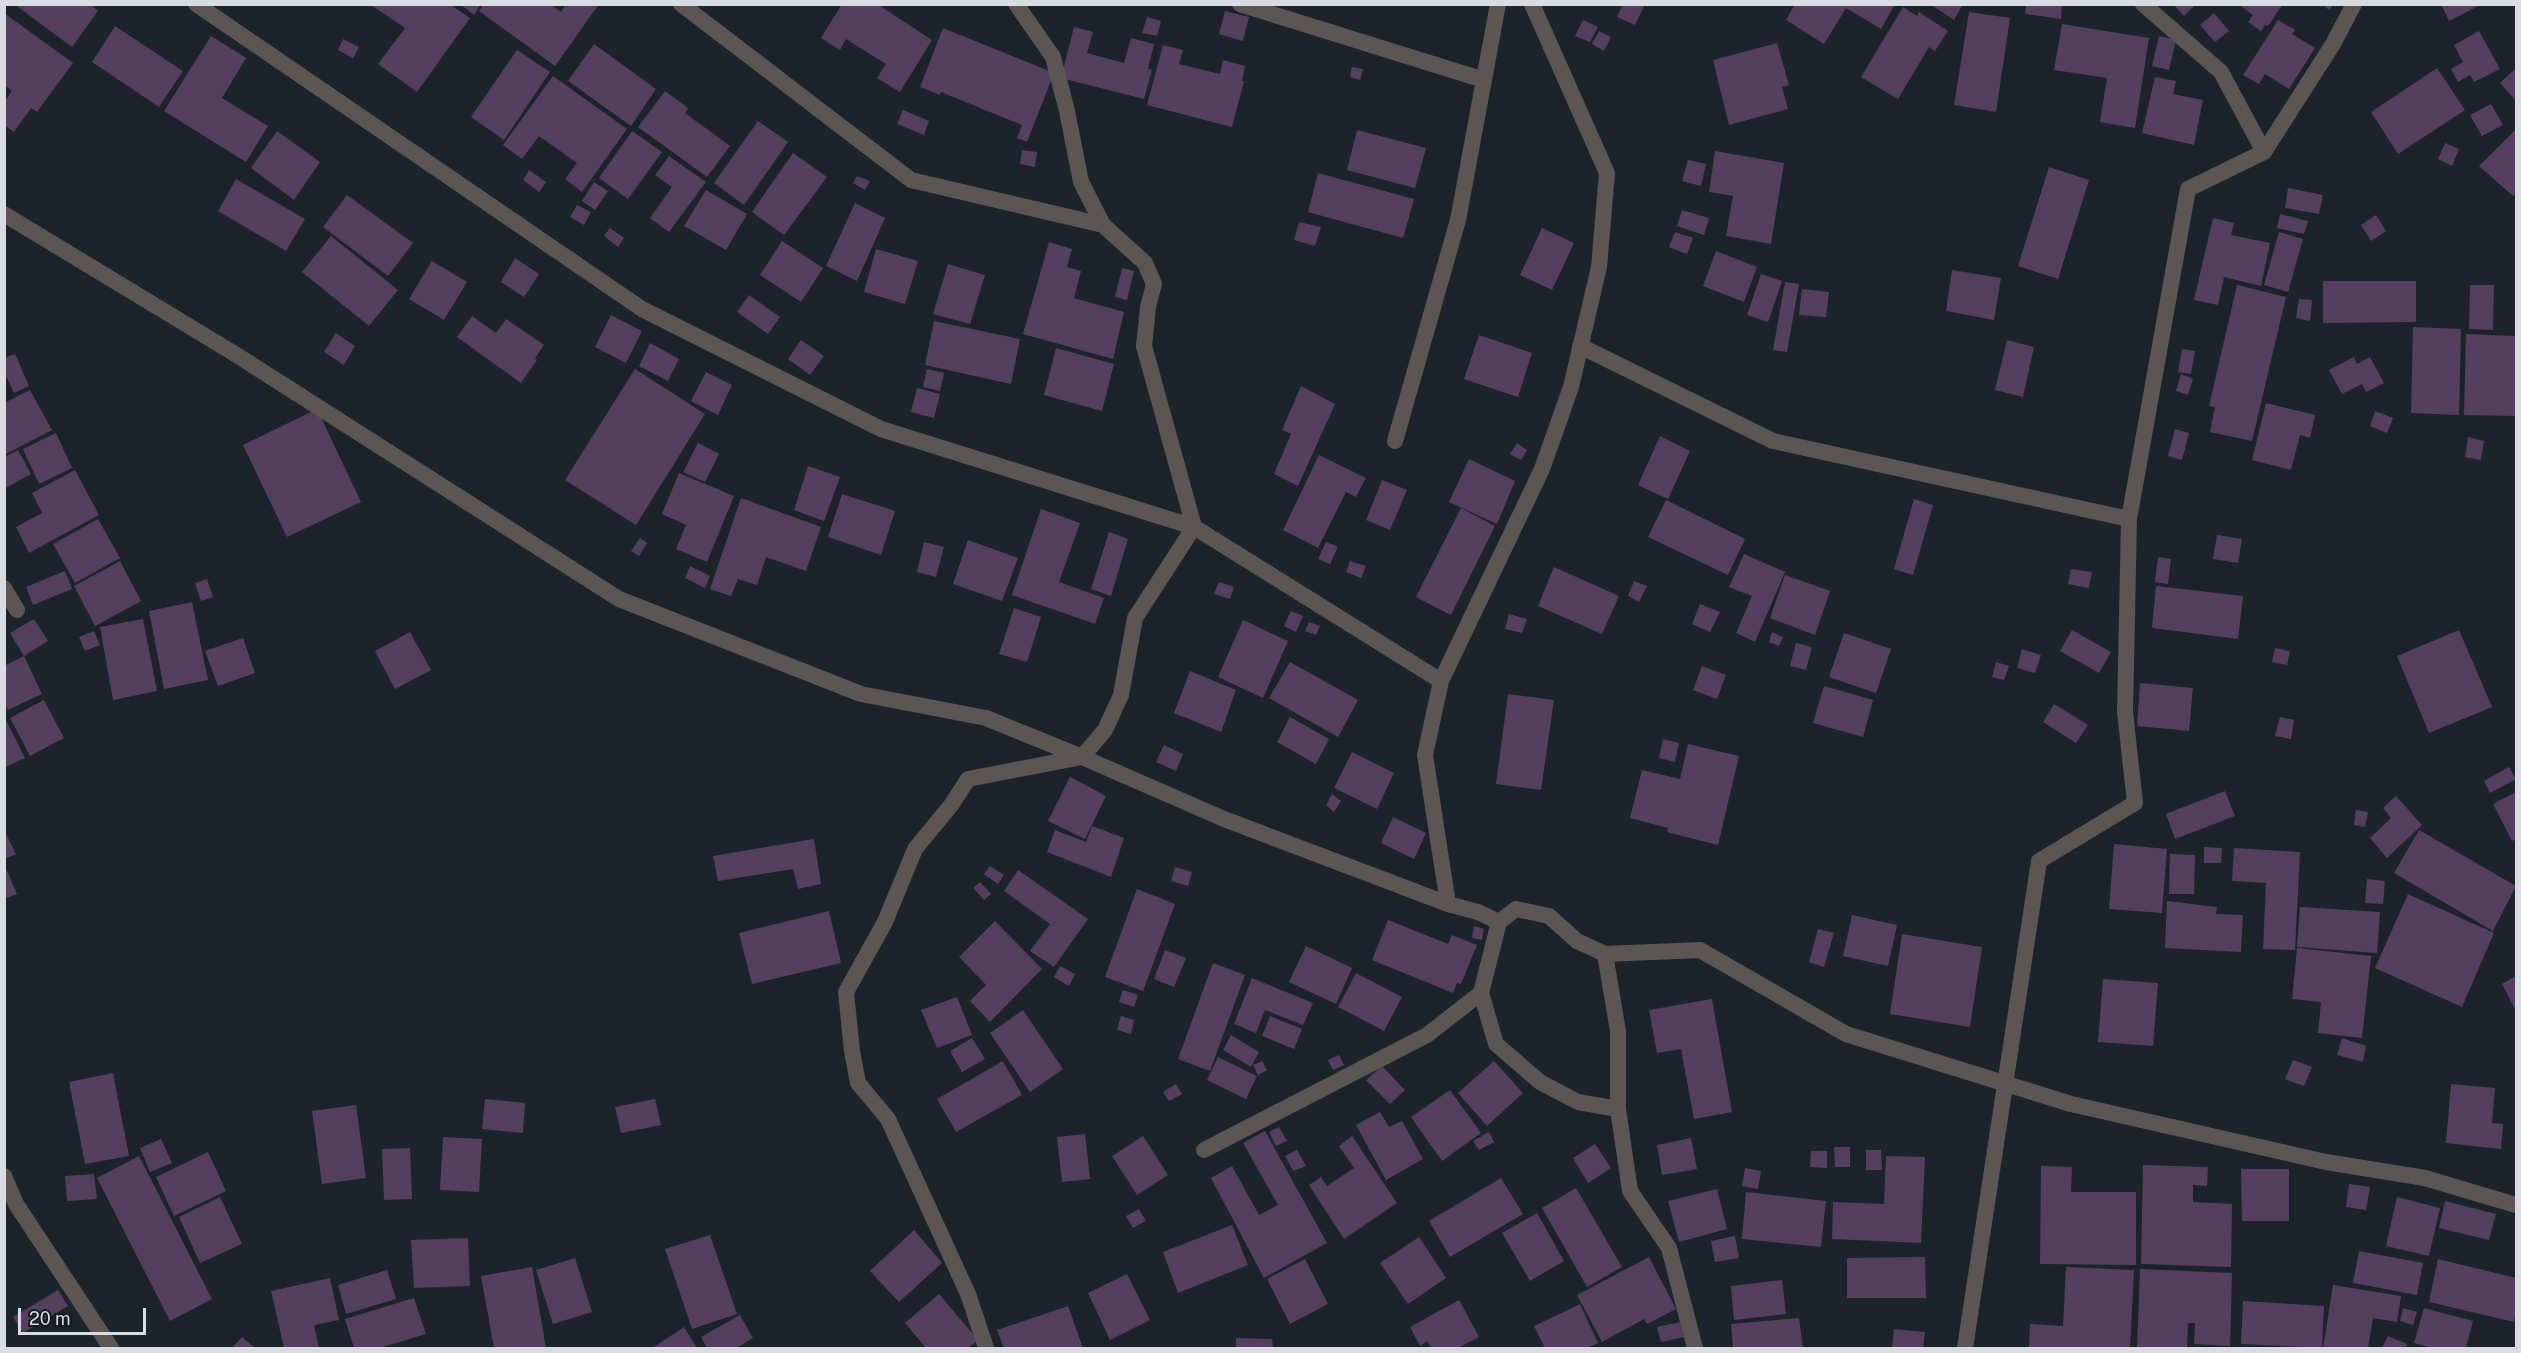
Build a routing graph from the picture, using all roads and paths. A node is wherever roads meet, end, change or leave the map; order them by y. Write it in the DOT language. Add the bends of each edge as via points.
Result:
graph roads {
  1 [pos="196,4"];
  2 [pos="681,4"];
  3 [pos="1016,4"];
  4 [pos="1240,4"];
  5 [pos="1498,4"];
  6 [pos="1532,4"];
  7 [pos="2143,4"];
  8 [pos="2354,4"];
  9 [pos="1484,80"];
  10 [pos="2265,152"];
  11 [pos="4,214"];
  12 [pos="1103,225"];
  13 [pos="1580,346"];
  14 [pos="1395,441"];
  15 [pos="2129,519"];
  16 [pos="1194,527"];
  17 [pos="4,588"];
  18 [pos="17,610"];
  19 [pos="1441,681"];
  20 [pos="1082,757"];
  21 [pos="1448,904"];
  22 [pos="1499,922"];
  23 [pos="1605,954"];
  24 [pos="1480,993"];
  25 [pos="2004,1083"];
  26 [pos="1618,1109"];
  27 [pos="1204,1150"];
  28 [pos="4,1176"];
  29 [pos="2517,1205"];
  30 [pos="111,1348"];
  31 [pos="986,1348"];
  32 [pos="1695,1348"];
  33 [pos="1965,1348"];
  1 -- 16 [label="street" via="642,309 881,429"];
  2 -- 12 [label="street" via="911,180"];
  3 -- 12 [label="street" via="1053,57 1081,182"];
  4 -- 9 [label="street"];
  5 -- 9 [label="street"];
  6 -- 13 [label="street" via="1607,173 1599,267"];
  7 -- 10 [label="street" via="2221,72"];
  8 -- 10 [label="street"];
  9 -- 14 [label="street" via="1458,220"];
  10 -- 15 [label="street" via="2188,189"];
  11 -- 20 [label="street" via="235,354 619,599 861,694 986,718"];
  12 -- 16 [label="street" via="1145,263 1154,284 1144,346"];
  13 -- 15 [label="street" via="1773,441"];
  13 -- 19 [label="street" via="1571,387 1542,469"];
  15 -- 25 [label="street" via="2125,712 2135,803 2039,861"];
  16 -- 19 [label="street"];
  16 -- 20 [label="street" via="1135,618 1121,695 1105,730"];
  17 -- 18 [label="street"];
  19 -- 21 [label="street" via="1425,755"];
  20 -- 21 [label="street" via="1224,819"];
  20 -- 31 [label="street" via="968,779 915,849 885,922 846,992 858,1083 888,1119 968,1294"];
  21 -- 22 [label="street"];
  22 -- 23 [label="street" via="1516,909 1549,916 1577,941"];
  22 -- 24 [label="street"];
  23 -- 25 [label="street" via="1700,950 1846,1034"];
  23 -- 26 [label="street" via="1618,1031"];
  24 -- 26 [label="street" via="1496,1044 1540,1082 1578,1102"];
  24 -- 27 [label="street" via="1427,1035"];
  25 -- 29 [label="street" via="2071,1104 2326,1162 2425,1178"];
  25 -- 33 [label="street"];
  26 -- 32 [label="street" via="1630,1191 1668,1248"];
  28 -- 30 [label="street" via="16,1204"];
}
